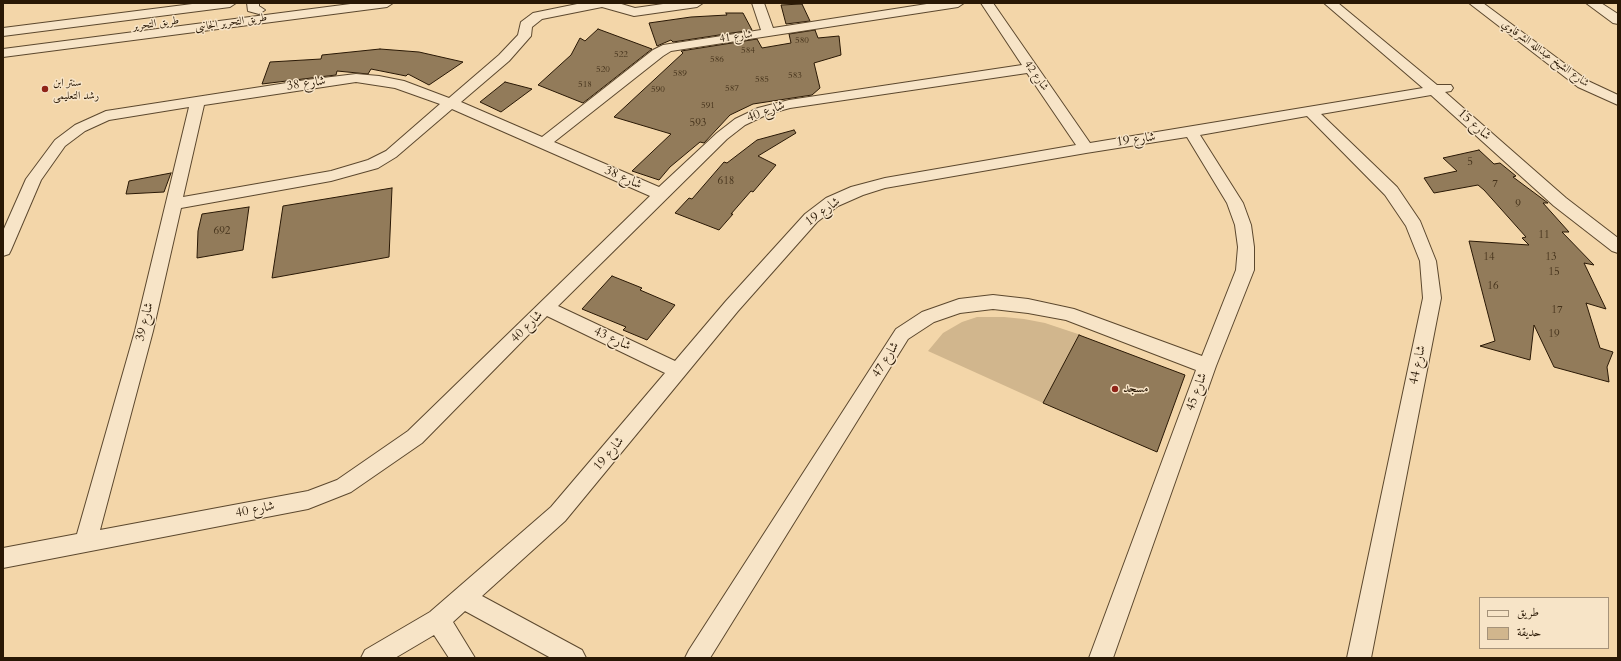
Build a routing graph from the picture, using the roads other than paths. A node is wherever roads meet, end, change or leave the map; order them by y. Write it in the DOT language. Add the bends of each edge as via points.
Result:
graph roads {
  1 [pos="230,3"];
  2 [pos="310,3"];
  3 [pos="387,3"];
  4 [pos="603,3"];
  5 [pos="697,3"];
  6 [pos="758,3"];
  7 [pos="958,3"];
  8 [pos="987,3"];
  9 [pos="1330,3"];
  10 [pos="1346,3"];
  11 [pos="1475,3"];
  12 [pos="1592,3"];
  13 [pos="157,4"];
  14 [pos="214,5"];
  15 [pos="256,7"];
  16 [pos="88,13"];
  17 [pos="207,17"];
  18 [pos="112,18"];
  19 [pos="1618,20"];
  20 [pos="3,24"];
  21 [pos="141,26"];
  22 [pos="3,32"];
  23 [pos="768,32"];
  24 [pos="109,39"];
  25 [pos="3,45"];
  26 [pos="3,53"];
  27 [pos="1030,68"];
  28 [pos="1440,89"];
  29 [pos="198,101"];
  30 [pos="1618,101"];
  31 [pos="450,103"];
  32 [pos="1311,112"];
  33 [pos="1191,132"];
  34 [pos="544,144"];
  35 [pos="1086,148"];
  36 [pos="662,195"];
  37 [pos="173,204"];
  38 [pos="1618,234"];
  39 [pos="1618,248"];
  40 [pos="3,250"];
  41 [pos="546,308"];
  42 [pos="1207,366"];
  43 [pos="678,371"];
  44 [pos="86,541"];
  45 [pos="3,558"];
  46 [pos="464,598"];
  47 [pos="438,620"];
  48 [pos="373,658"];
  49 [pos="463,658"];
  50 [pos="574,658"];
  51 [pos="697,658"];
  52 [pos="1101,658"];
  53 [pos="1359,658"];
  1 -- 14 [label="street, طريق التحرير"];
  2 -- 15 [label="street, طريق التحرير"];
  3 -- 24 [label="street, طريق التحرير الجانبى"];
  4 -- 5 [label="street" via="634,12"];
  4 -- 31 [label="street" via="538,16 526,25 524,36 504,58"];
  6 -- 23 [label="street"];
  7 -- 23 [label="street, شارع 41"];
  8 -- 27 [label="street, شارع 42"];
  9 -- 28 [label="street, شارع 15"];
  10 -- 28 [label="street, شارع 15"];
  11 -- 30 [label="street, شارع الشيخ عبدالله الشرقاوي" via="1583,84"];
  12 -- 19 [label="street"];
  13 -- 16 [label="street"];
  14 -- 17 [label="street" via="216,10"];
  14 -- 18 [label="street, طريق التحرير"];
  15 -- 17 [label="street, طريق التحرير"];
  16 -- 18 [label="street"];
  16 -- 20 [label="street"];
  17 -- 21 [label="street, طريق التحرير"];
  18 -- 22 [label="street, طريق التحرير"];
  21 -- 24 [label="street"];
  21 -- 25 [label="street, طريق التحرير"];
  23 -- 34 [label="street, شارع 41" via="668,48 658,53"];
  24 -- 26 [label="street, طريق التحرير الجانبى"];
  27 -- 35 [label="street, شارع 42"];
  27 -- 36 [label="street, شارع 40" via="789,104 763,111 740,122 722,136"];
  28 -- 32 [label="street, شارع 19"];
  28 -- 38 [label="street, شارع 15"];
  28 -- 39 [label="street, شارع 15" via="1560,202"];
  29 -- 31 [label="street, شارع 38" via="356,78 400,84"];
  29 -- 37 [label="street, شارع 39"];
  29 -- 40 [label="street, شارع 38" via="106,116 80,128 60,143 34,179"];
  31 -- 34 [label="street, شارع 38"];
  31 -- 37 [label="street" via="391,154 353,171"];
  32 -- 33 [label="street, شارع 19"];
  32 -- 53 [label="street, شارع 44" via="1391,191 1414,225 1428,261 1432,298"];
  33 -- 35 [label="street, شارع 19"];
  33 -- 42 [label="street, شارع 45" via="1235,203 1243,225 1246,247 1244,270"];
  34 -- 36 [label="street, شارع 38"];
  35 -- 43 [label="street, شارع 19" via="885,183 832,202 811,218"];
  36 -- 41 [label="street, شارع 40"];
  37 -- 44 [label="street, شارع 39" via="144,331"];
  41 -- 43 [label="street, شارع 43"];
  41 -- 44 [label="street, شارع 40" via="415,437 344,486 308,500"];
  42 -- 51 [label="street, شارع 47" via="1068,314 1028,306 993,302 959,306 928,317 902,334"];
  42 -- 52 [label="street, شارع 45"];
  43 -- 46 [label="street, شارع 19" via="558,514"];
  44 -- 45 [label="street, شارع 40"];
  46 -- 47 [label="street, شارع 19"];
  46 -- 50 [label="street"];
  47 -- 48 [label="street, شارع 19"];
  47 -- 49 [label="street"];
}
